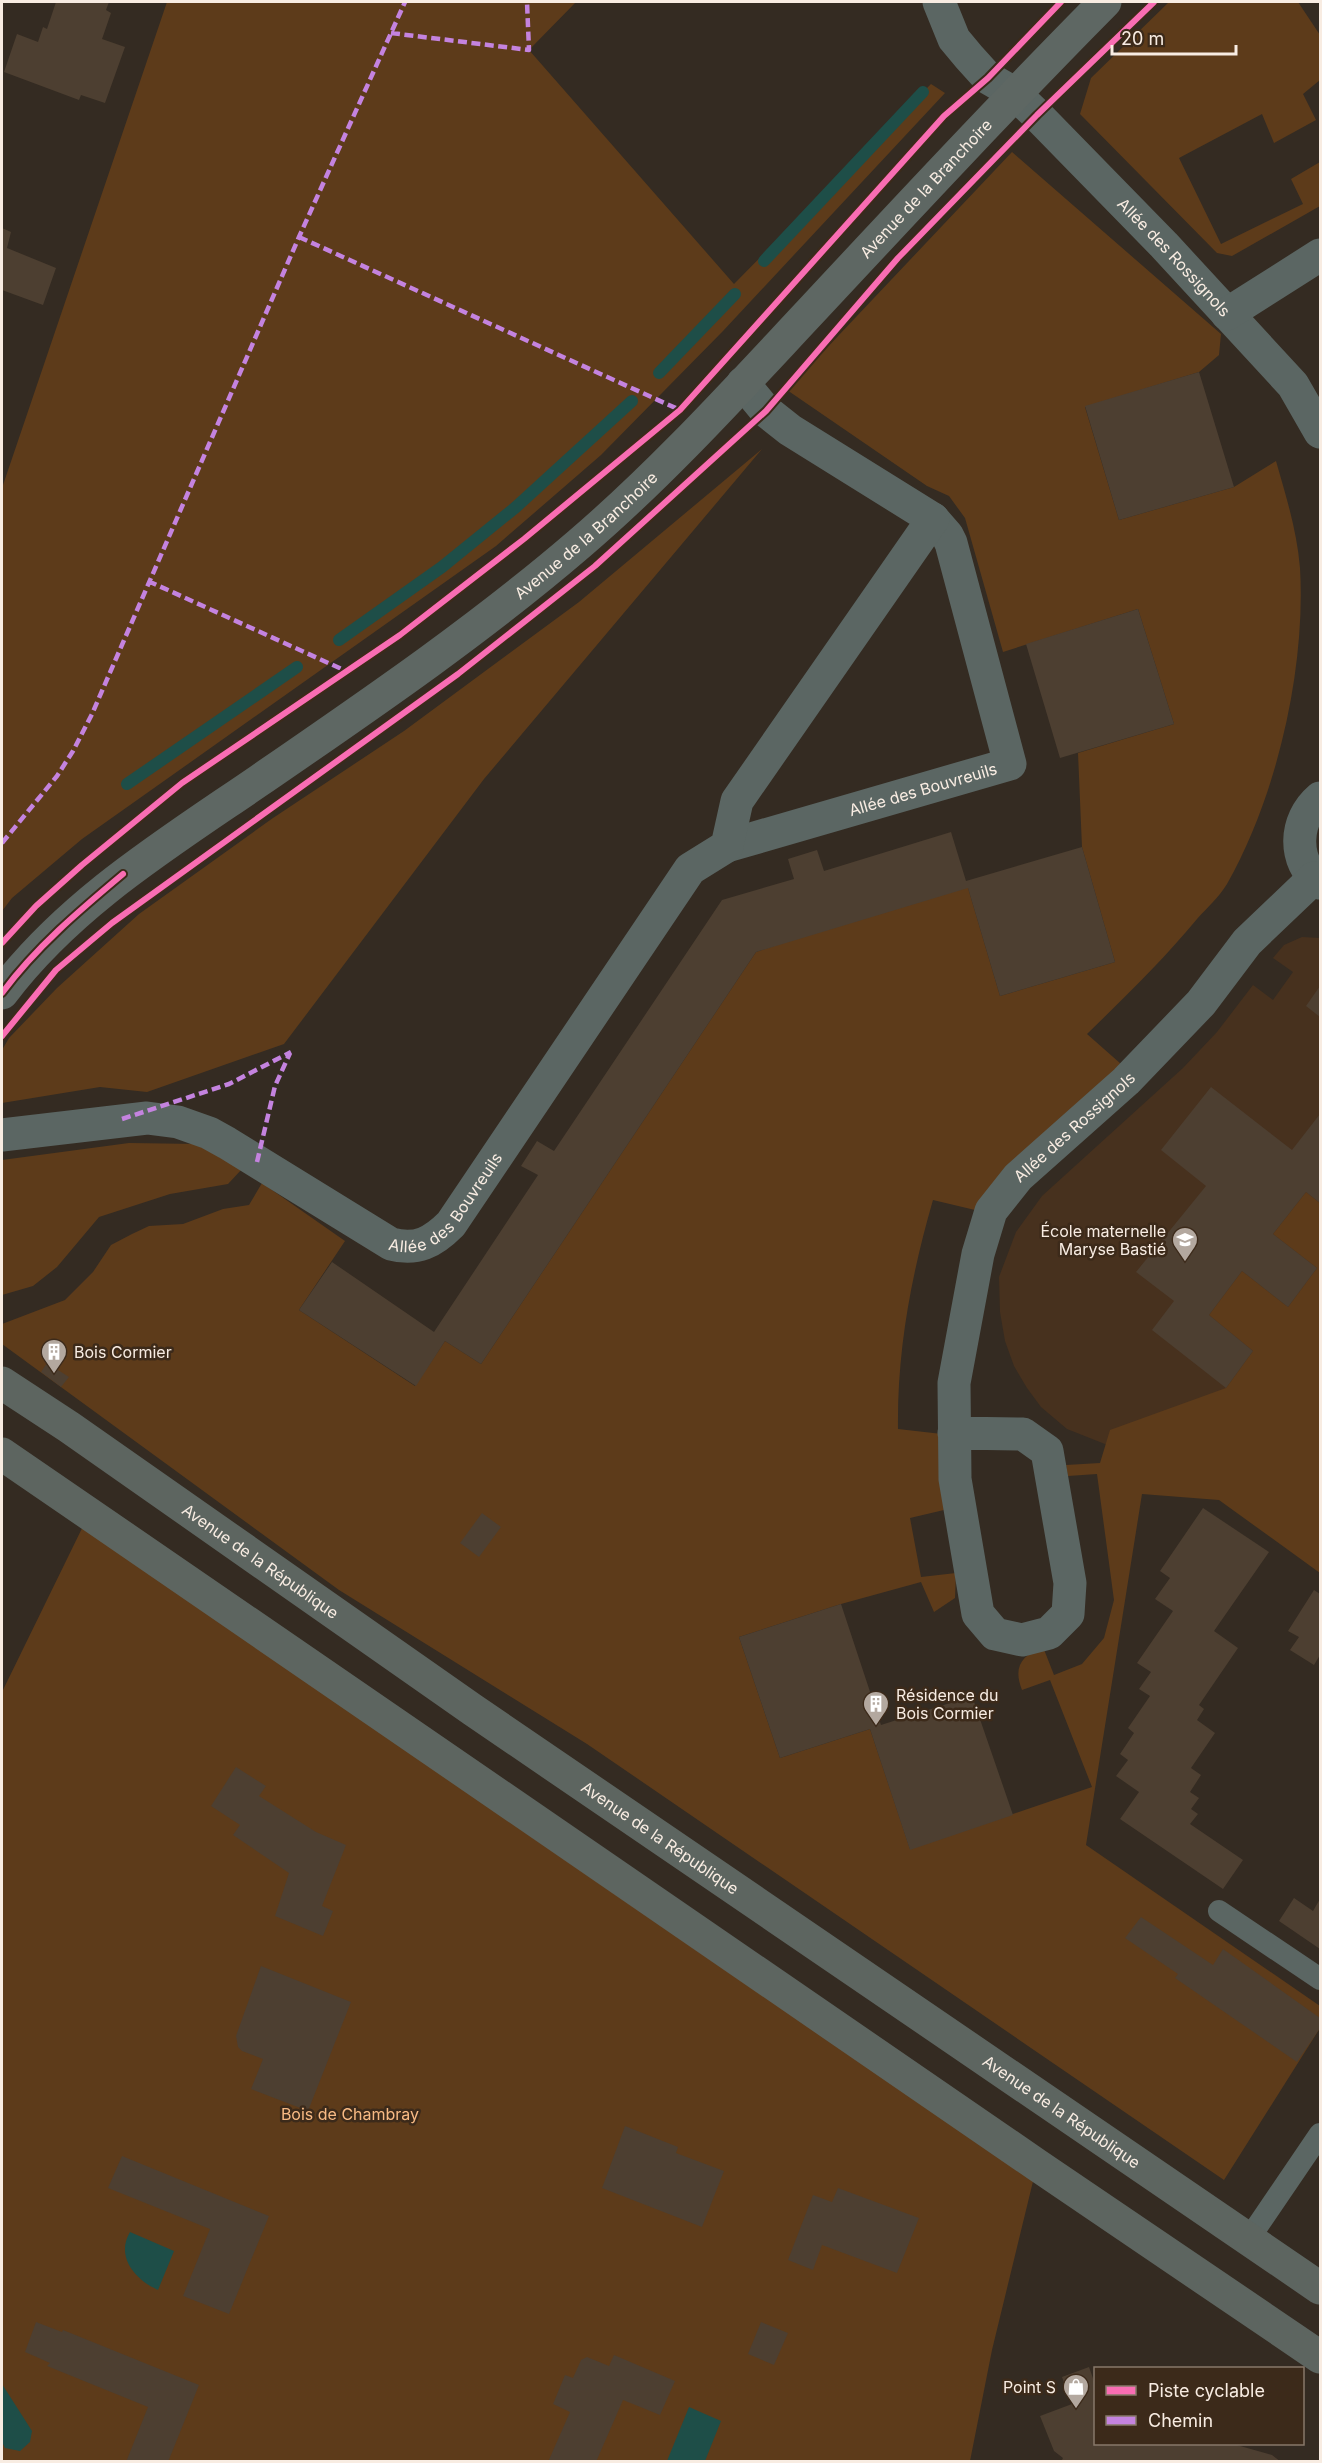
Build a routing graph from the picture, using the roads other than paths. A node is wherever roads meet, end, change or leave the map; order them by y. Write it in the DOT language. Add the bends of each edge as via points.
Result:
graph roads {
  1 [pos="939,2"];
  2 [pos="1105,2"];
  3 [pos="1014,93"];
  4 [pos="1320,255"];
  5 [pos="1227,314"];
  6 [pos="743,383"];
  7 [pos="1320,432"];
  8 [pos="933,519"];
  9 [pos="1320,798"];
  10 [pos="727,846"];
  11 [pos="1317,881"];
  12 [pos="2,993"];
  13 [pos="2,1135"];
  14 [pos="2,1383"];
  15 [pos="954,1433"];
  16 [pos="2,1454"];
  17 [pos="1219,1911"];
  18 [pos="1320,1979"];
  19 [pos="1320,2134"];
  20 [pos="1248,2240"];
  21 [pos="1320,2288"];
  22 [pos="1320,2357"];
  1 -- 3 [label="street, Allée des Rossignols" via="954,39 988,78"];
  2 -- 3 [label="main road, Avenue de la Branchoire"];
  3 -- 5 [label="street, Allée des Rossignols"];
  3 -- 6 [label="main road, Avenue de la Branchoire"];
  4 -- 5 [label="street"];
  5 -- 7 [label="street, Allée des Rossignols" via="1293,385"];
  6 -- 8 [label="street, Allée des Bouvreuils" via="766,411 790,430"];
  6 -- 12 [label="main road, Avenue de la Branchoire" via="639,490 548,570 433,659 123,874 33,955"];
  8 -- 10 [label="street" via="737,801"];
  8 -- 10 [label="street, Allée des Bouvreuils" via="951,543 1010,764"];
  9 -- 11 [label="street, Allée des Rossignols" via="1306,814 1299,841 1301,855"];
  10 -- 13 [label="street, Allée des Bouvreuils" via="690,868 460,1212 440,1235 418,1247 404,1248 381,1240 227,1143 178,1122 136,1118"];
  11 -- 15 [label="street, Allée des Rossignols" via="1247,942 1201,1003 1126,1081 1018,1177 991,1211 978,1254 954,1383"];
  14 -- 20 [label="main road, Avenue de la République"];
  15 -- 15 [label="street, Allée des Rossignols" via="955,1479 978,1614 995,1634 1022,1640 1049,1633 1068,1614 1070,1583 1047,1451 1023,1434"];
  16 -- 22 [label="main road"];
  17 -- 18 [label="lane"];
  19 -- 20 [label="lane"];
  20 -- 21 [label="main road, Avenue de la République"];
}
